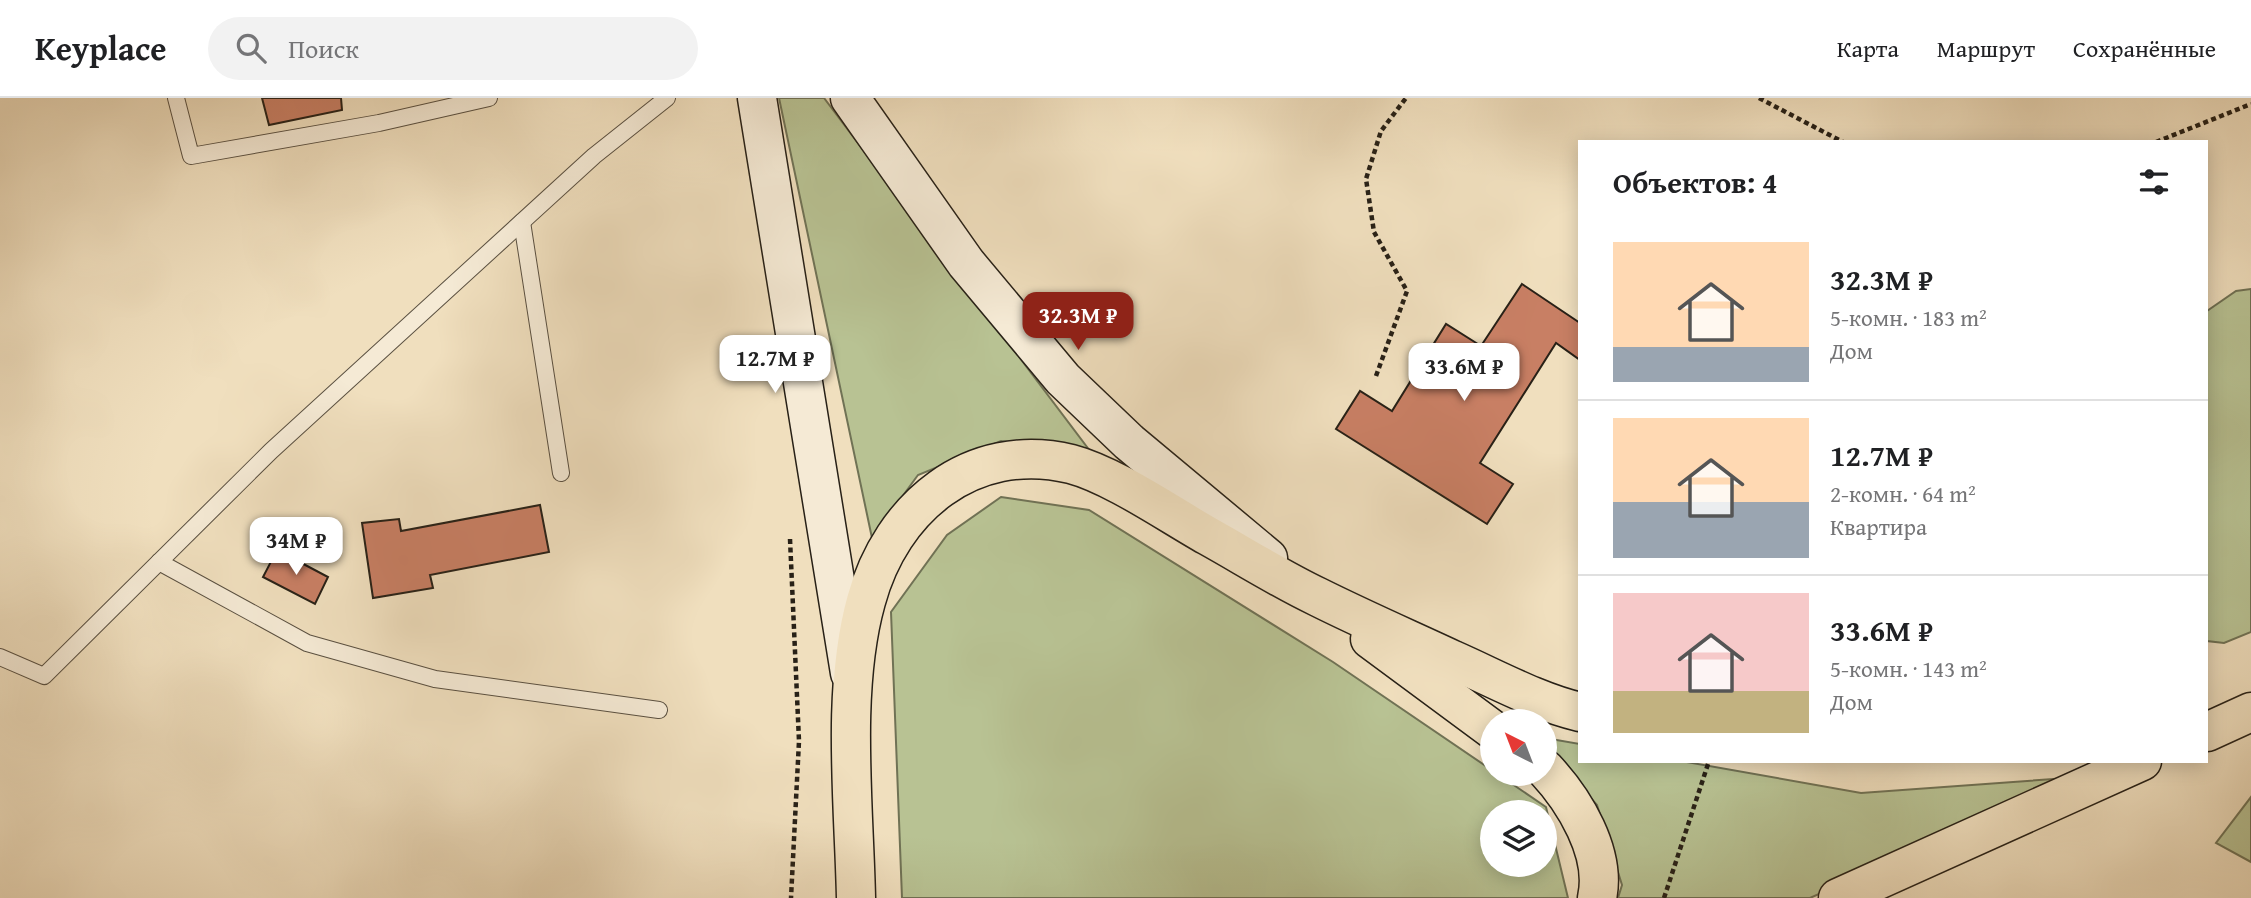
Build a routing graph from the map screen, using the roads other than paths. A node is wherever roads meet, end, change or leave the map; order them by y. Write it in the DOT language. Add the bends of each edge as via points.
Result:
graph roads {
  1 [pos="176,98"];
  2 [pos="489,98"];
  3 [pos="667,98"];
  4 [pos="757,98"];
  5 [pos="850,98"];
  6 [pos="522,222"];
  7 [pos="561,473"];
  8 [pos="159,562"];
  9 [pos="1316,597"];
  10 [pos="0,657"];
  11 [pos="852,683"];
  12 [pos="2251,691"];
  13 [pos="2208,705"];
  14 [pos="659,710"];
  15 [pos="1578,712"];
  16 [pos="2251,712"];
  17 [pos="1480,720"];
  18 [pos="2208,732"];
  19 [pos="2138,763"];
  20 [pos="1558,785"];
  21 [pos="856,898"];
  22 [pos="1597,898"];
  23 [pos="1838,898"];
  1 -- 2 [label="lane" via="191,156 379,123"];
  3 -- 6 [label="lane"];
  4 -- 11 [label="main road"];
  5 -- 9 [label="main road" via="966,263 1062,379 1138,449"];
  6 -- 7 [label="lane"];
  6 -- 8 [label="lane" via="271,451"];
  8 -- 10 [label="lane" via="44,676"];
  8 -- 14 [label="lane" via="307,643 435,679"];
  9 -- 11 [label="main road" via="1117,485 1072,465 1024,459 969,470 925,499 892,537 866,600"];
  9 -- 15 [label="main road" via="1481,673"];
  9 -- 17 [label="main road"];
  11 -- 21 [label="main road"];
  12 -- 13 [label="main road"];
  16 -- 18 [label="main road"];
  19 -- 23 [label="main road"];
  20 -- 22 [label="main road" via="1569,798 1597,859"];
}
